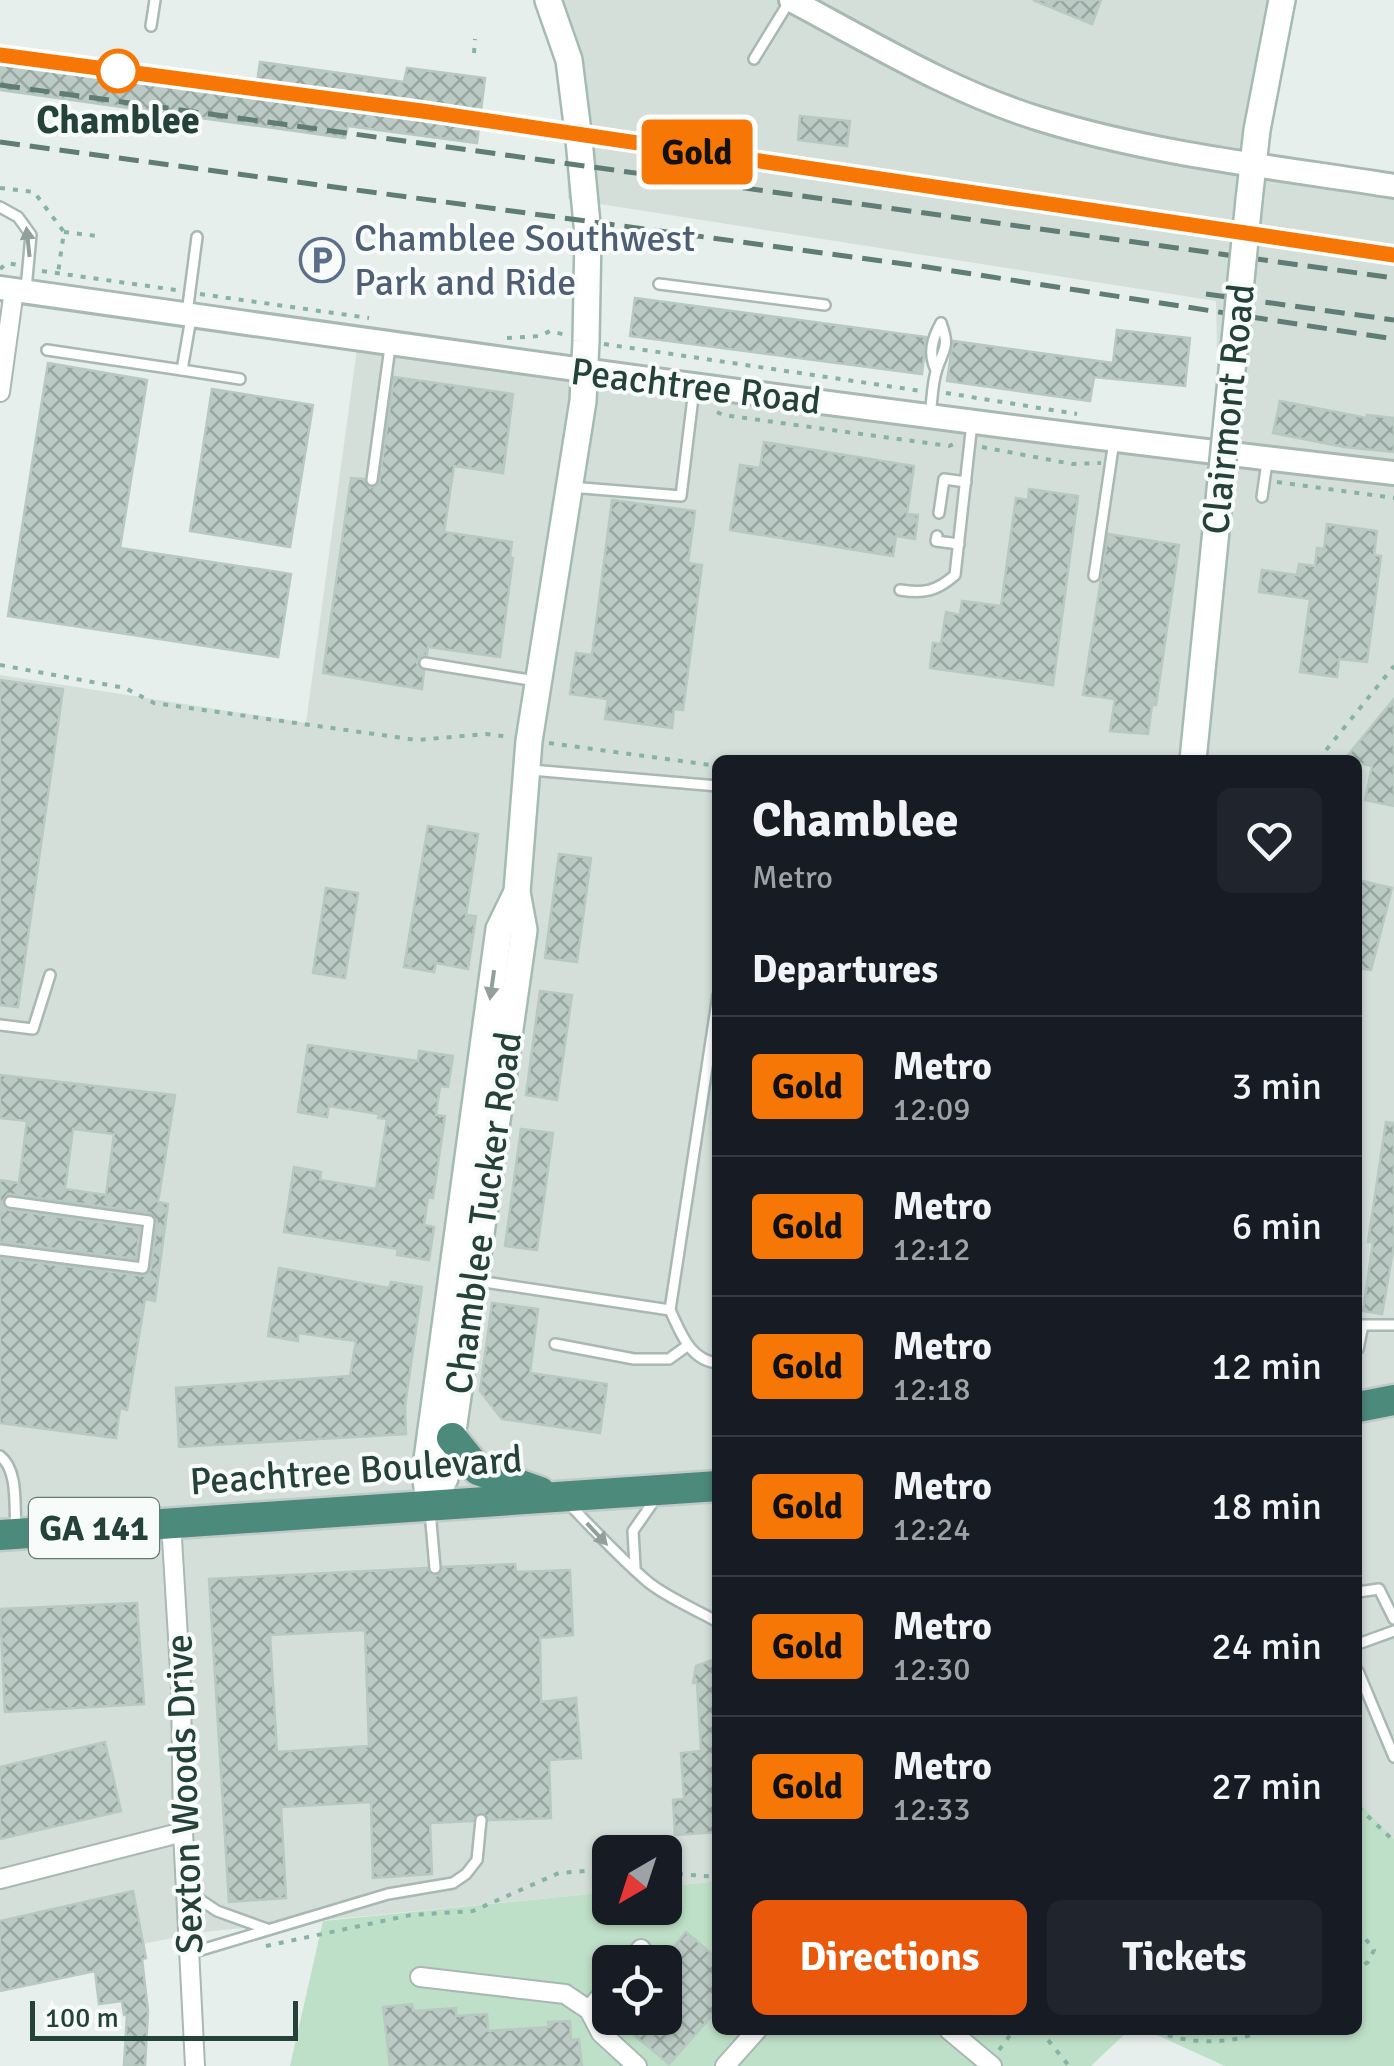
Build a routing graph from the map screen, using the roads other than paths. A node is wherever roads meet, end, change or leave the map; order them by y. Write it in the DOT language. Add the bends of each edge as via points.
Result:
graph roads {
  1 [pos="155,0"];
  2 [pos="1282,0"];
  3 [pos="549,1"];
  4 [pos="797,1"];
  5 [pos="151,26"];
  6 [pos="754,59"];
  7 [pos="1253,166"];
  8 [pos="1394,186"];
  9 [pos="0,207"];
  10 [pos="198,236"];
  11 [pos="659,284"];
  12 [pos="13,290"];
  13 [pos="825,306"];
  14 [pos="189,314"];
  15 [pos="390,344"];
  16 [pos="48,350"];
  17 [pos="182,370"];
  18 [pos="936,370"];
  19 [pos="585,372"];
  20 [pos="240,379"];
  21 [pos="1,380"];
  22 [pos="694,386"];
  23 [pos="930,417"];
  24 [pos="972,423"];
  25 [pos="1114,441"];
  26 [pos="1267,459"];
  27 [pos="1394,473"];
  28 [pos="372,480"];
  29 [pos="966,482"];
  30 [pos="570,487"];
  31 [pos="1262,497"];
  32 [pos="940,513"];
  33 [pos="936,536"];
  34 [pos="958,544"];
  35 [pos="1094,576"];
  36 [pos="900,590"];
  37 [pos="426,663"];
  38 [pos="539,681"];
  39 [pos="1194,755"];
  40 [pos="528,769"];
  41 [pos="712,785"];
  42 [pos="517,892"];
  43 [pos="50,975"];
  44 [pos="0,1025"];
  45 [pos="712,1034"];
  46 [pos="10,1202"];
  47 [pos="0,1250"];
  48 [pos="475,1280"];
  49 [pos="670,1310"];
  50 [pos="1394,1325"];
  51 [pos="1362,1331"];
  52 [pos="555,1344"];
  53 [pos="687,1346"];
  54 [pos="712,1363"];
  55 [pos="1394,1400"];
  56 [pos="1362,1407"];
  57 [pos="452,1438"];
  58 [pos="0,1456"];
  59 [pos="712,1486"];
  60 [pos="664,1490"];
  61 [pos="560,1497"];
  62 [pos="430,1507"];
  63 [pos="171,1522"];
  64 [pos="8,1534"];
  65 [pos="435,1568"];
  66 [pos="635,1568"];
  67 [pos="1362,1592"];
  68 [pos="712,1619"];
  69 [pos="1394,1619"];
  70 [pos="1394,1631"];
  71 [pos="1362,1643"];
  72 [pos="1362,1681"];
  73 [pos="1394,1758"];
  74 [pos="480,1820"];
  75 [pos="183,1832"];
  76 [pos="0,1879"];
  77 [pos="186,1890"];
  78 [pos="269,1930"];
  79 [pos="190,1953"];
  80 [pos="420,1977"];
  81 [pos="592,2007"];
  82 [pos="589,2010"];
  83 [pos="753,2035"];
  84 [pos="958,2035"];
  85 [pos="995,2059"];
  86 [pos="195,2066"];
  87 [pos="637,2066"];
  88 [pos="725,2066"];
  1 -- 5 [label="lane"];
  2 -- 7 [label="main road, Clairmont Road"];
  3 -- 19 [label="main road, Chamblee Tucker Road" via="568,60 579,140 588,235"];
  4 -- 6 [label="lane"];
  4 -- 7 [label="street" via="914,66 1036,118"];
  7 -- 8 [label="street"];
  7 -- 39 [label="main road, Clairmont Road, bridge"];
  12 -- 9 [label="lane, one-way" via="31,235 18,216"];
  10 -- 14 [label="lane"];
  11 -- 13 [label="lane"];
  12 -- 14 [label="street, Peachtree Road"];
  12 -- 21 [label="street"];
  14 -- 15 [label="street, Peachtree Road"];
  14 -- 17 [label="lane"];
  15 -- 19 [label="street, Peachtree Road"];
  15 -- 28 [label="lane"];
  16 -- 17 [label="lane"];
  17 -- 20 [label="lane"];
  18 -- 23 [label="lane"];
  19 -- 22 [label="street, Peachtree Road"];
  19 -- 30 [label="main road, Chamblee Tucker Road"];
  22 -- 23 [label="street, Peachtree Road"];
  22 -- 30 [label="lane" via="681,496"];
  23 -- 24 [label="street, Peachtree Road"];
  24 -- 25 [label="street, Peachtree Road"];
  24 -- 29 [label="lane"];
  25 -- 26 [label="street, Peachtree Road"];
  25 -- 35 [label="lane"];
  26 -- 27 [label="street, Peachtree Road"];
  26 -- 31 [label="lane"];
  29 -- 32 [label="lane" via="944,480"];
  29 -- 34 [label="lane"];
  30 -- 38 [label="main road, Chamblee Tucker Road"];
  33 -- 34 [label="lane" via="936,542"];
  34 -- 36 [label="lane" via="954,575 939,589"];
  37 -- 38 [label="lane"];
  38 -- 40 [label="main road, Chamblee Tucker Road"];
  40 -- 41 [label="lane"];
  40 -- 42 [label="main road, Chamblee Tucker Road"];
  42 -- 48 [label="main road, Chamblee Tucker Road" via="524,930"];
  42 -- 62 [label="main road, Chamblee Tucker Road, one-way" via="499,928 425,1474"];
  43 -- 44 [label="lane" via="33,1028"];
  45 -- 49 [label="lane"];
  46 -- 47 [label="lane" via="149,1220 143,1268"];
  48 -- 49 [label="lane"];
  48 -- 57 [label="main road, Chamblee Tucker Road"];
  49 -- 53 [label="lane"];
  50 -- 51 [label="lane"];
  52 -- 53 [label="lane" via="634,1359 669,1358"];
  53 -- 54 [label="lane"];
  55 -- 56 [label="highway"];
  57 -- 61 [label="highway" via="478,1470"];
  57 -- 62 [label="main road, Chamblee Tucker Road" via="445,1478"];
  58 -- 64 [label="lane" via="12,1472"];
  59 -- 60 [label="highway, Peachtree Boulevard / GA 141"];
  60 -- 61 [label="highway, Peachtree Boulevard / GA 141"];
  60 -- 66 [label="lane" via="633,1531"];
  61 -- 62 [label="highway, Peachtree Boulevard / GA 141"];
  61 -- 66 [label="lane, one-way"];
  62 -- 63 [label="highway, Peachtree Boulevard / GA 141"];
  62 -- 65 [label="lane"];
  63 -- 64 [label="highway, Peachtree Boulevard / GA 141"];
  63 -- 75 [label="street, Sexton Woods Drive"];
  66 -- 68 [label="lane"];
  67 -- 69 [label="lane" via="1379,1590"];
  70 -- 71 [label="lane"];
  72 -- 73 [label="lane"];
  74 -- 78 [label="lane" via="477,1860 452,1884 388,1894"];
  75 -- 76 [label="street"];
  75 -- 77 [label="street, Sexton Woods Drive"];
  77 -- 78 [label="lane" via="217,1911"];
  77 -- 79 [label="street, Sexton Woods Drive"];
  78 -- 79 [label="lane"];
  79 -- 86 [label="street, Sexton Woods Drive"];
  80 -- 82 [label="street" via="565,1994"];
  81 -- 82 [label="street"];
  82 -- 87 [label="street" via="601,2033"];
  83 -- 88 [label="street"];
  84 -- 85 [label="street"];
}
